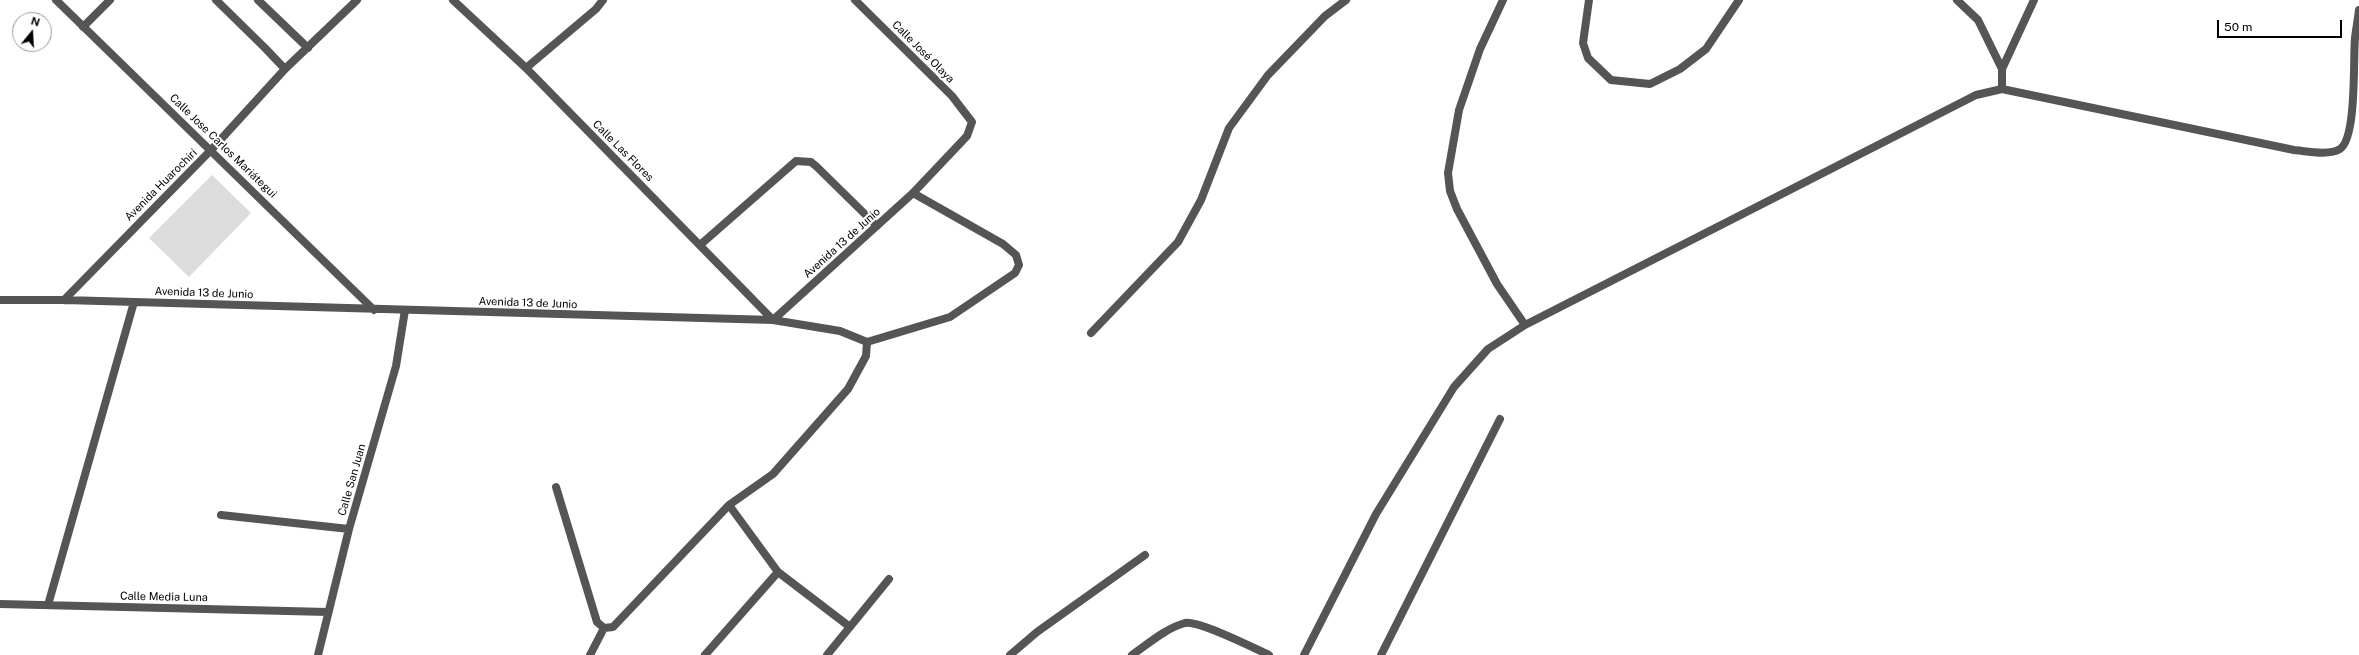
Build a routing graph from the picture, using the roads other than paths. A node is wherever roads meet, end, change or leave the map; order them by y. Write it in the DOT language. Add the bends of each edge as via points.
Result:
graph roads {
  1 [pos="56,0"];
  2 [pos="110,0"];
  3 [pos="216,0"];
  4 [pos="258,0"];
  5 [pos="357,0"];
  6 [pos="453,0"];
  7 [pos="603,0"];
  8 [pos="855,0"];
  9 [pos="1346,0"];
  10 [pos="1504,0"];
  11 [pos="1589,0"];
  12 [pos="1739,0"];
  13 [pos="1957,0"];
  14 [pos="2034,0"];
  15 [pos="2359,10"];
  16 [pos="83,27"];
  17 [pos="308,48"];
  18 [pos="526,68"];
  19 [pos="285,69"];
  20 [pos="2002,69"];
  21 [pos="2002,89"];
  22 [pos="972,122"];
  23 [pos="212,150"];
  24 [pos="913,192"];
  25 [pos="877,226"];
  26 [pos="700,245"];
  27 [pos="0,300"];
  28 [pos="64,300"];
  29 [pos="134,302"];
  30 [pos="374,310"];
  31 [pos="405,310"];
  32 [pos="773,320"];
  33 [pos="1525,325"];
  34 [pos="1091,333"];
  35 [pos="867,342"];
  36 [pos="1500,419"];
  37 [pos="556,487"];
  38 [pos="729,505"];
  39 [pos="221,515"];
  40 [pos="349,529"];
  41 [pos="1145,555"];
  42 [pos="778,572"];
  43 [pos="889,579"];
  44 [pos="0,604"];
  45 [pos="48,605"];
  46 [pos="328,612"];
  47 [pos="850,627"];
  48 [pos="604,628"];
  49 [pos="318,655"];
  50 [pos="590,655"];
  51 [pos="705,655"];
  52 [pos="827,655"];
  53 [pos="1010,655"];
  54 [pos="1132,655"];
  55 [pos="1269,655"];
  56 [pos="1304,655"];
  57 [pos="1381,655"];
  1 -- 16 [label="street, Calle Jose Carlos Mariátegui"];
  2 -- 16 [label="street"];
  3 -- 19 [label="street"];
  4 -- 17 [label="street"];
  5 -- 17 [label="street, Avenida Huarochirí"];
  6 -- 18 [label="street, Calle Las Flores"];
  7 -- 18 [label="street" via="596,9"];
  8 -- 22 [label="street, Calle José Olaya" via="952,96"];
  9 -- 34 [label="street" via="1325,16 1268,75 1229,128 1202,200 1178,242"];
  10 -- 33 [label="street" via="1480,49 1459,110 1448,173 1450,192 1457,209 1498,284"];
  11 -- 12 [label="street" via="1583,43 1588,58 1611,80 1650,84 1680,69 1706,49"];
  13 -- 20 [label="street" via="1978,20"];
  14 -- 20 [label="street"];
  15 -- 21 [label="street" via="2355,37 2355,91 2348,135 2344,146 2331,152 2294,150"];
  16 -- 23 [label="street, Calle Jose Carlos Mariátegui"];
  17 -- 19 [label="street, Avenida Huarochirí"];
  18 -- 26 [label="street, Calle Las Flores"];
  19 -- 23 [label="street, Avenida Huarochirí"];
  20 -- 21 [label="street"];
  21 -- 33 [label="street" via="1976,94"];
  22 -- 24 [label="street, Avenida 13 de Junio" via="967,136"];
  23 -- 28 [label="street, Avenida Huarochirí"];
  23 -- 30 [label="street, Calle Jose Carlos Mariátegui"];
  24 -- 25 [label="street, Avenida 13 de Junio"];
  24 -- 35 [label="street" via="1003,244 1016,255 1019,265 1016,273 950,318"];
  25 -- 26 [label="street" via="817,167 804,160 796,161"];
  25 -- 32 [label="street, Avenida 13 de Junio"];
  26 -- 32 [label="street, Calle Las Flores"];
  27 -- 28 [label="street, Avenida 13 de Junio"];
  28 -- 29 [label="street, Avenida 13 de Junio"];
  29 -- 30 [label="street, Avenida 13 de Junio"];
  29 -- 45 [label="street"];
  30 -- 31 [label="street, Avenida 13 de Junio"];
  31 -- 32 [label="street, Avenida 13 de Junio"];
  31 -- 40 [label="street, Calle San Juan" via="396,366"];
  32 -- 35 [label="street" via="840,331"];
  33 -- 56 [label="street" via="1488,349 1454,387 1376,514"];
  35 -- 38 [label="street" via="866,356 843,394 773,474"];
  36 -- 57 [label="street"];
  37 -- 48 [label="street" via="597,622"];
  38 -- 42 [label="street"];
  38 -- 48 [label="street" via="613,627"];
  39 -- 40 [label="street"];
  40 -- 46 [label="street, Calle San Juan"];
  41 -- 53 [label="street" via="1037,632"];
  42 -- 47 [label="street"];
  42 -- 51 [label="street"];
  43 -- 47 [label="street"];
  44 -- 45 [label="street, Calle Media Luna"];
  45 -- 46 [label="street, Calle Media Luna"];
  46 -- 49 [label="street, Calle San Juan"];
  47 -- 52 [label="street"];
  48 -- 50 [label="street"];
  54 -- 55 [label="street" via="1175,627 1187,623 1202,626"];
}
